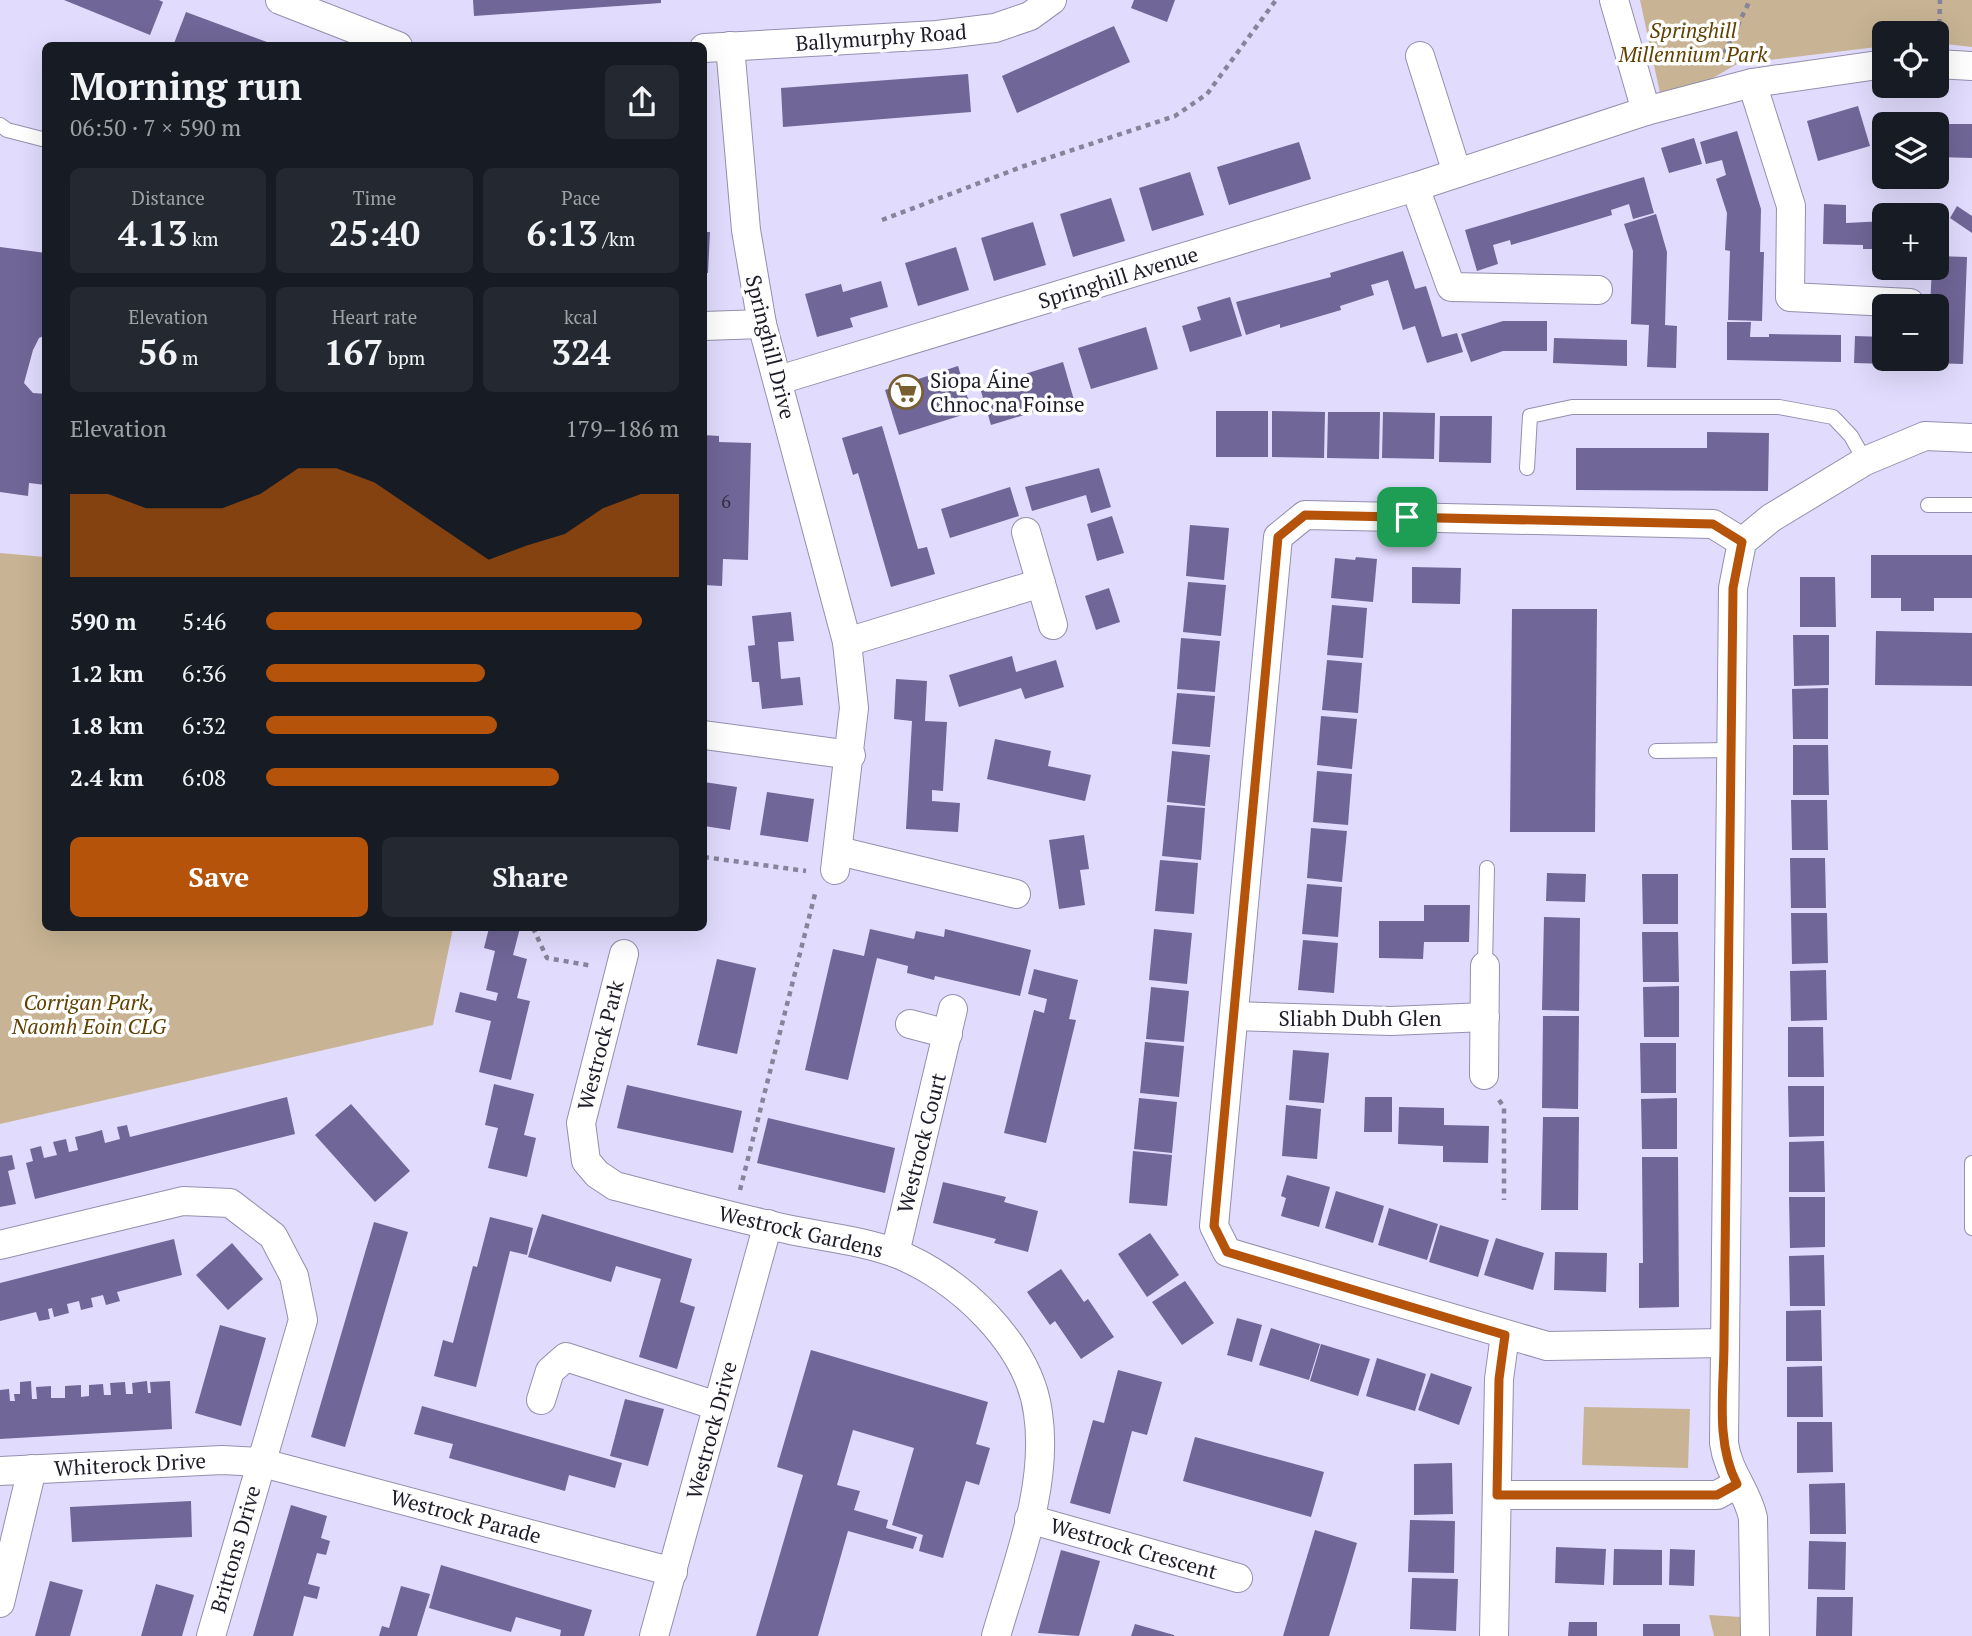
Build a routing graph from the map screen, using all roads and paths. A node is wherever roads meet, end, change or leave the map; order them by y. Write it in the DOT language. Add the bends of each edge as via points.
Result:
graph roads {
  1 [pos="280,0"];
  2 [pos="1052,0"];
  3 [pos="1276,0"];
  4 [pos="1614,0"];
  5 [pos="1750,0"];
  6 [pos="388,42"];
  7 [pos="717,47"];
  8 [pos="1420,56"];
  9 [pos="1949,65"];
  10 [pos="1872,66"];
  11 [pos="1972,66"];
  12 [pos="1752,83"];
  13 [pos="1710,94"];
  14 [pos="1646,111"];
  15 [pos="0,125"];
  16 [pos="42,139"];
  17 [pos="1457,173"];
  18 [pos="1415,187"];
  19 [pos="882,220"];
  20 [pos="1598,290"];
  21 [pos="1872,301"];
  22 [pos="762,324"];
  23 [pos="707,326"];
  24 [pos="779,380"];
  25 [pos="1972,438"];
  26 [pos="1865,461"];
  27 [pos="1527,468"];
  28 [pos="1928,505"];
  29 [pos="1972,505"];
  30 [pos="1027,532"];
  31 [pos="1742,542"];
  32 [pos="1041,583"];
  33 [pos="1053,625"];
  34 [pos="847,642"];
  35 [pos="707,735"];
  36 [pos="1731,750"];
  37 [pos="1656,751"];
  38 [pos="851,755"];
  39 [pos="707,857"];
  40 [pos="837,861"];
  41 [pos="1487,868"];
  42 [pos="807,871"];
  43 [pos="1016,894"];
  44 [pos="534,931"];
  45 [pos="621,963"];
  46 [pos="1485,966"];
  47 [pos="1234,1016"];
  48 [pos="1485,1017"];
  49 [pos="910,1024"];
  50 [pos="1484,1076"];
  51 [pos="1972,1163"];
  52 [pos="597,1174"];
  53 [pos="1504,1200"];
  54 [pos="733,1216"];
  55 [pos="768,1224"];
  56 [pos="1972,1228"];
  57 [pos="0,1245"];
  58 [pos="895,1252"];
  59 [pos="1505,1335"];
  60 [pos="1724,1343"];
  61 [pos="541,1399"];
  62 [pos="717,1406"];
  63 [pos="259,1462"];
  64 [pos="32,1469"];
  65 [pos="0,1471"];
  66 [pos="1737,1484"];
  67 [pos="1497,1495"];
  68 [pos="1029,1519"];
  69 [pos="673,1572"];
  70 [pos="1238,1578"];
  71 [pos="0,1602"];
  72 [pos="211,1636"];
  73 [pos="654,1636"];
  74 [pos="996,1636"];
  75 [pos="1494,1636"];
  76 [pos="1755,1636"];
  1 -- 6 [label="street"];
  2 -- 7 [label="street, Ballymurphy Road" via="1030,16 995,28"];
  3 -- 19 [label="path" via="1207,94 1175,117 1024,166"];
  4 -- 14 [label="street"];
  5 -- 13 [label="path" via="1722,56"];
  7 -- 22 [label="street, Springhill Drive"];
  8 -- 17 [label="street"];
  9 -- 11 [label="street"];
  10 -- 12 [label="street, Springhill Avenue"];
  12 -- 13 [label="street, Springhill Avenue"];
  12 -- 21 [label="street" via="1791,206 1790,298"];
  13 -- 14 [label="street, Springhill Avenue"];
  14 -- 17 [label="street, Springhill Avenue"];
  15 -- 16 [label="lane"];
  17 -- 18 [label="street, Springhill Avenue"];
  18 -- 20 [label="street" via="1451,287"];
  18 -- 24 [label="street, Springhill Avenue"];
  22 -- 23 [label="street"];
  22 -- 24 [label="street, Springhill Drive"];
  24 -- 34 [label="street, Springhill Drive"];
  25 -- 26 [label="street" via="1925,436"];
  26 -- 27 [label="lane" via="1833,417 1779,407 1572,407 1530,416"];
  26 -- 31 [label="street" via="1771,518"];
  28 -- 29 [label="lane"];
  30 -- 32 [label="street"];
  31 -- 36 [label="street" via="1733,588"];
  31 -- 47 [label="street" via="1713,524 1305,515 1278,537"];
  32 -- 33 [label="street"];
  32 -- 34 [label="street"];
  34 -- 38 [label="street, Springhill Drive" via="855,708"];
  35 -- 38 [label="street"];
  36 -- 37 [label="lane"];
  36 -- 60 [label="street"];
  38 -- 40 [label="street, Springhill Drive"];
  39 -- 42 [label="path"];
  40 -- 43 [label="street"];
  40 -- 54 [label="path" via="817,883"];
  41 -- 46 [label="lane"];
  44 -- 45 [label="path" via="547,958"];
  45 -- 52 [label="street, Westrock Park" via="580,1123 586,1161"];
  46 -- 48 [label="street"];
  47 -- 48 [label="street, Sliabh Dubh Glen" via="1391,1021"];
  47 -- 59 [label="street" via="1214,1226 1227,1252"];
  48 -- 50 [label="street"];
  49 -- 58 [label="street, Westrock Court" via="951,1022"];
  50 -- 53 [label="path" via="1504,1107"];
  51 -- 56 [label="lane"];
  52 -- 54 [label="street, Westrock Gardens" via="615,1186"];
  54 -- 55 [label="street, Westrock Gardens"];
  55 -- 58 [label="street, Westrock Gardens"];
  55 -- 62 [label="street, Westrock Drive"];
  57 -- 63 [label="street, Brittons Drive" via="183,1201 230,1203 273,1236 294,1276 303,1320"];
  58 -- 68 [label="street, Westrock Gardens" via="940,1277 991,1320 1022,1361 1038,1412 1039,1463"];
  59 -- 60 [label="street" via="1547,1346"];
  59 -- 67 [label="street" via="1499,1379"];
  60 -- 66 [label="street" via="1727,1464"];
  61 -- 62 [label="street" via="550,1371 566,1357"];
  62 -- 69 [label="street, Westrock Drive"];
  63 -- 64 [label="street, Whiterock Drive"];
  63 -- 69 [label="street, Westrock Parade"];
  63 -- 72 [label="street, Brittons Drive"];
  64 -- 65 [label="street, Whiterock Drive"];
  64 -- 71 [label="street"];
  66 -- 67 [label="street" via="1717,1495"];
  66 -- 76 [label="street" via="1749,1501 1753,1518"];
  67 -- 75 [label="street"];
  68 -- 70 [label="street, Westrock Crescent"];
  68 -- 74 [label="street, Westrock Gardens"];
  69 -- 73 [label="street, Westrock Drive"];
}
